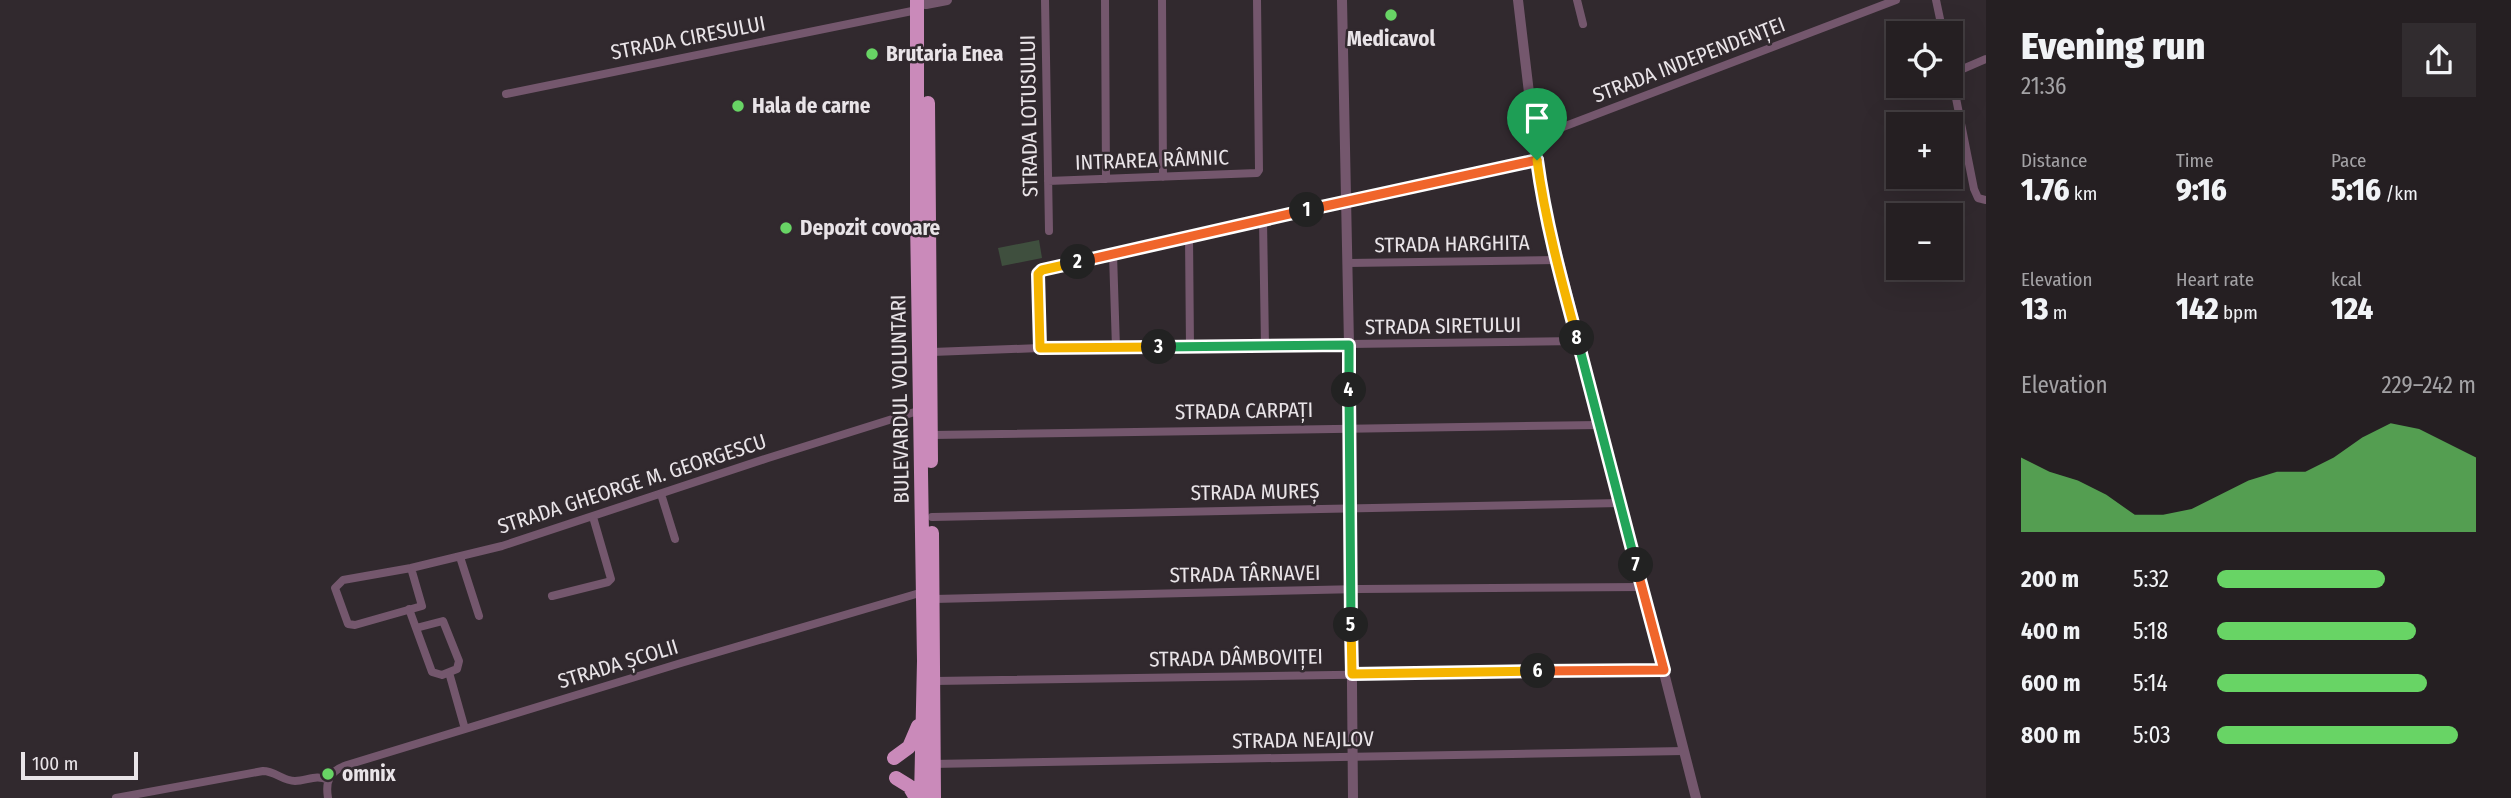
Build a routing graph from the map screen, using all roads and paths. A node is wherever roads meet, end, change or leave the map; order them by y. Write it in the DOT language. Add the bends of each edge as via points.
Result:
graph roads {
  1 [pos="947,0"];
  2 [pos="1045,0"];
  3 [pos="1105,0"];
  4 [pos="1161,0"];
  5 [pos="1257,0"];
  6 [pos="1342,0"];
  7 [pos="1518,0"];
  8 [pos="1577,0"];
  9 [pos="1896,0"];
  10 [pos="1936,0"];
  11 [pos="922,4"];
  12 [pos="1940,21"];
  13 [pos="1583,24"];
  14 [pos="1986,59"];
  15 [pos="1963,69"];
  16 [pos="506,93"];
  17 [pos="1956,98"];
  18 [pos="1534,138"];
  19 [pos="1537,160"];
  20 [pos="1163,177"];
  21 [pos="1106,178"];
  22 [pos="1048,181"];
  23 [pos="1986,200"];
  24 [pos="1346,201"];
  25 [pos="1263,220"];
  26 [pos="1049,231"];
  27 [pos="1189,236"];
  28 [pos="1113,254"];
  29 [pos="1556,260"];
  30 [pos="1348,263"];
  31 [pos="1578,341"];
  32 [pos="1349,345"];
  33 [pos="1265,346"];
  34 [pos="1190,347"];
  35 [pos="1040,348"];
  36 [pos="1116,348"];
  37 [pos="932,352"];
  38 [pos="921,410"];
  39 [pos="1599,425"];
  40 [pos="1349,427"];
  41 [pos="932,435"];
  42 [pos="661,494"];
  43 [pos="1620,503"];
  44 [pos="1350,507"];
  45 [pos="593,517"];
  46 [pos="932,517"];
  47 [pos="675,539"];
  48 [pos="460,557"];
  49 [pos="411,568"];
  50 [pos="1642,587"];
  51 [pos="1350,589"];
  52 [pos="928,595"];
  53 [pos="552,596"];
  54 [pos="409,609"];
  55 [pos="479,616"];
  56 [pos="416,628"];
  57 [pos="1664,670"];
  58 [pos="1352,674"];
  59 [pos="450,676"];
  60 [pos="934,681"];
  61 [pos="922,715"];
  62 [pos="466,729"];
  63 [pos="1684,751"];
  64 [pos="1353,756"];
  65 [pos="894,758"];
  66 [pos="928,764"];
  67 [pos="895,778"];
  68 [pos="328,779"];
  69 [pos="116,798"];
  70 [pos="328,798"];
  71 [pos="919,798"];
  72 [pos="934,798"];
  73 [pos="1353,798"];
  74 [pos="1696,798"];
  1 -- 11 [label="street"];
  2 -- 22 [label="street, STRADA LOTUSULUI"];
  3 -- 21 [label="street"];
  4 -- 20 [label="street"];
  5 -- 20 [label="street, INTRAREA RÂMNIC" via="1259,170"];
  6 -- 24 [label="street"];
  7 -- 18 [label="street"];
  8 -- 13 [label="street"];
  9 -- 18 [label="street, STRADA INDEPENDENȚEI"];
  10 -- 12 [label="street"];
  11 -- 16 [label="street, STRADA CIRESULUI"];
  11 -- 37 [label="highway, BULEVARDUL VOLUNTARI"];
  11 -- 38 [label="highway, BULEVARDUL VOLUNTARI" via="917,219"];
  14 -- 15 [label="street"];
  17 -- 23 [label="street" via="1974,189 1978,198"];
  18 -- 19 [label="street"];
  19 -- 24 [label="street"];
  19 -- 29 [label="street"];
  20 -- 21 [label="street, INTRAREA RÂMNIC"];
  21 -- 22 [label="street, INTRAREA RÂMNIC"];
  22 -- 26 [label="street, STRADA LOTUSULUI"];
  24 -- 25 [label="street"];
  24 -- 30 [label="street"];
  25 -- 27 [label="street"];
  25 -- 33 [label="street"];
  27 -- 28 [label="street"];
  27 -- 34 [label="street"];
  28 -- 35 [label="street" via="1038,274"];
  28 -- 36 [label="street"];
  29 -- 30 [label="street, STRADA HARGHITA"];
  29 -- 31 [label="street"];
  30 -- 32 [label="street"];
  31 -- 32 [label="street, STRADA SIRETULUI"];
  31 -- 39 [label="street"];
  32 -- 33 [label="street, STRADA SIRETULUI"];
  32 -- 40 [label="street"];
  33 -- 34 [label="street, STRADA SIRETULUI"];
  34 -- 36 [label="street, STRADA SIRETULUI"];
  35 -- 36 [label="street, STRADA SIRETULUI"];
  35 -- 37 [label="street, STRADA SIRETULUI"];
  37 -- 41 [label="highway, BULEVARDUL VOLUNTARI"];
  38 -- 42 [label="street, STRADA GHEORGE M. GEORGESCU"];
  38 -- 52 [label="highway, BULEVARDUL VOLUNTARI"];
  39 -- 40 [label="street, STRADA CARPAȚI"];
  39 -- 43 [label="street"];
  40 -- 41 [label="street, STRADA CARPAȚI"];
  40 -- 44 [label="street"];
  41 -- 46 [label="highway, BULEVARDUL VOLUNTARI"];
  42 -- 45 [label="street, STRADA GHEORGE M. GEORGESCU"];
  42 -- 47 [label="street"];
  43 -- 44 [label="street, STRADA MUREȘ"];
  43 -- 50 [label="street"];
  44 -- 46 [label="street, STRADA MUREȘ"];
  44 -- 51 [label="street"];
  45 -- 48 [label="street, STRADA GHEORGE M. GEORGESCU"];
  45 -- 53 [label="street" via="611,579"];
  46 -- 52 [label="highway, BULEVARDUL VOLUNTARI"];
  48 -- 49 [label="street, STRADA GHEORGE M. GEORGESCU"];
  48 -- 55 [label="street"];
  49 -- 54 [label="street" via="422,606"];
  49 -- 54 [label="street, STRADA GHEORGE M. GEORGESCU" via="350,578 335,588 349,625"];
  50 -- 51 [label="street, STRADA TÂRNAVEI"];
  50 -- 57 [label="street"];
  51 -- 52 [label="street, STRADA TÂRNAVEI"];
  51 -- 58 [label="street"];
  52 -- 60 [label="highway, BULEVARDUL VOLUNTARI"];
  52 -- 61 [label="highway, BULEVARDUL VOLUNTARI"];
  52 -- 62 [label="street, STRADA ȘCOLII"];
  54 -- 56 [label="street"];
  56 -- 56 [label="street" via="432,672 442,676 457,669 459,662 443,621"];
  57 -- 58 [label="street, STRADA DÂMBOVIȚEI"];
  57 -- 63 [label="street"];
  58 -- 60 [label="street, STRADA DÂMBOVIȚEI"];
  58 -- 64 [label="street"];
  59 -- 62 [label="street"];
  60 -- 66 [label="highway, BULEVARDUL VOLUNTARI"];
  61 -- 65 [label="highway" via="909,747"];
  61 -- 66 [label="highway, BULEVARDUL VOLUNTARI"];
  62 -- 68 [label="street, STRADA ȘCOLII" via="347,765"];
  63 -- 64 [label="street, STRADA NEAJLOV"];
  63 -- 74 [label="street"];
  64 -- 66 [label="street, STRADA NEAJLOV"];
  64 -- 73 [label="street"];
  66 -- 71 [label="highway, BULEVARDUL VOLUNTARI"];
  66 -- 72 [label="highway, BULEVARDUL VOLUNTARI"];
  67 -- 71 [label="highway"];
  68 -- 69 [label="street, STRADA ȘCOLII" via="291,781 263,771"];
  68 -- 70 [label="street"];
}
